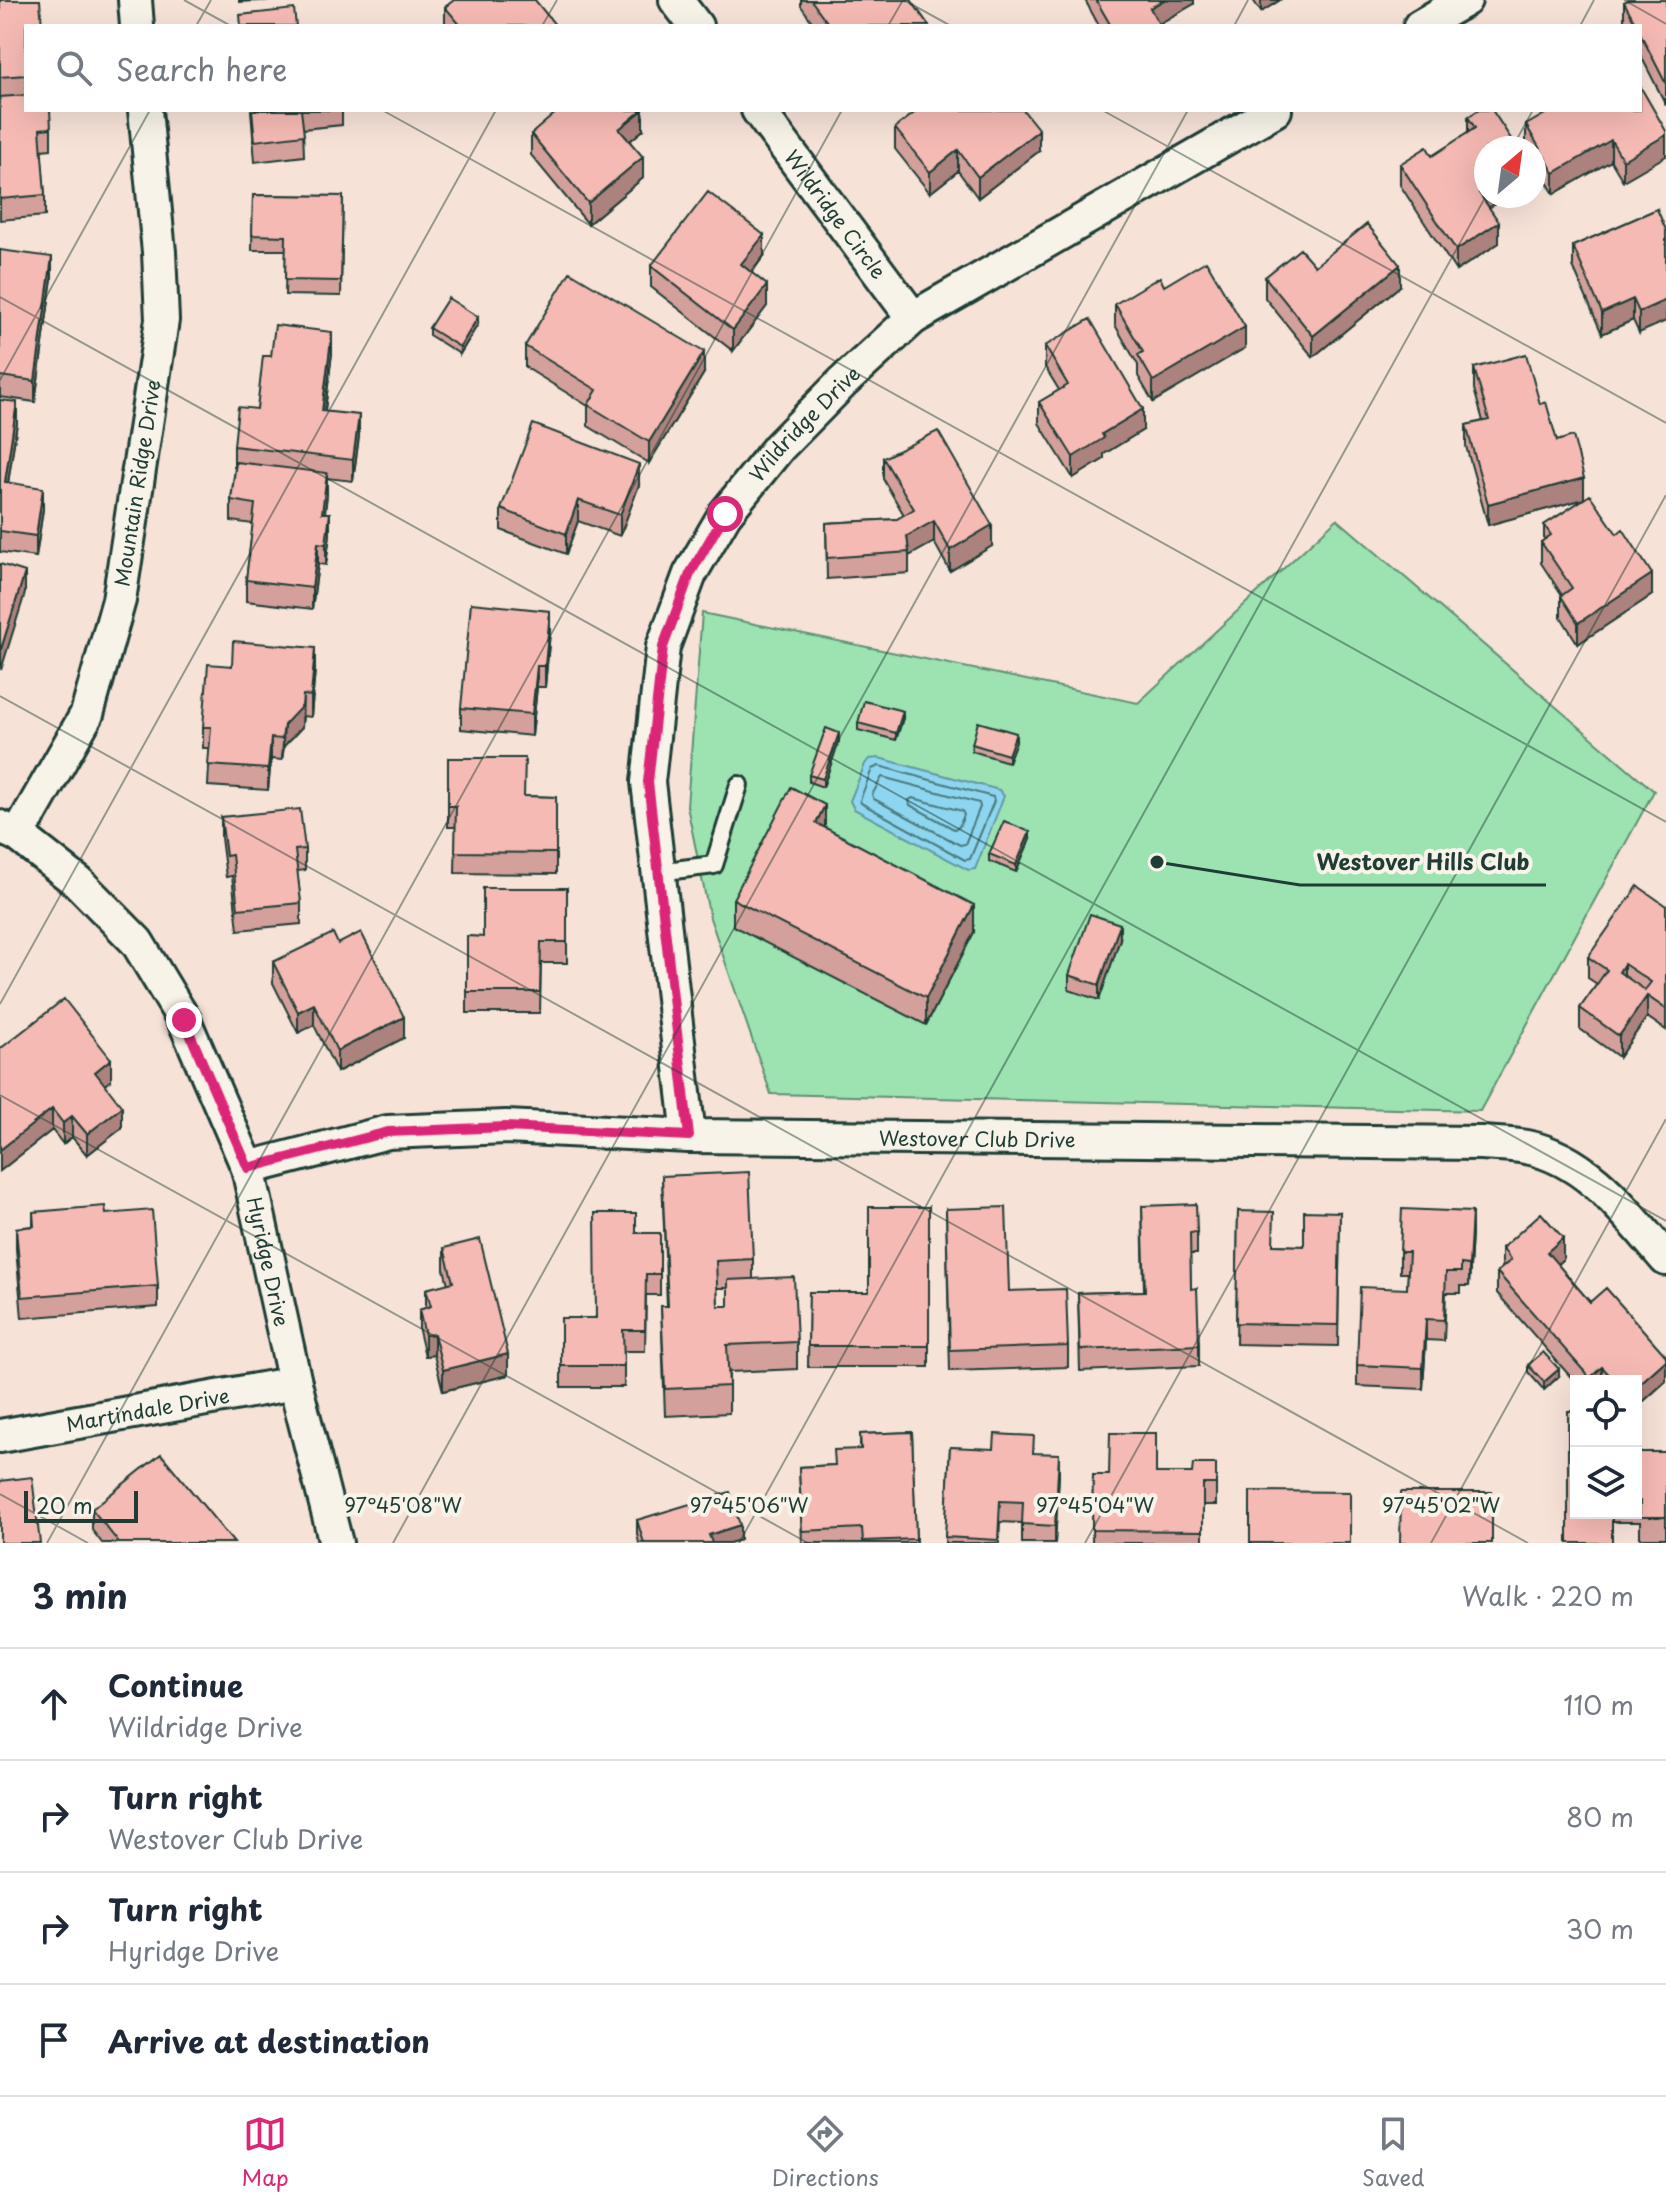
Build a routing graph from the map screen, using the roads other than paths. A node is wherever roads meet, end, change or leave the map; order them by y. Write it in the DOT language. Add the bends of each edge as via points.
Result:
graph roads {
  1 [pos="135,0"];
  2 [pos="676,0"];
  3 [pos="1465,0"];
  4 [pos="137,24"];
  5 [pos="694,24"];
  6 [pos="1423,24"];
  7 [pos="145,112"];
  8 [pos="759,112"];
  9 [pos="1272,112"];
  10 [pos="913,318"];
  11 [pos="739,785"];
  12 [pos="9,831"];
  13 [pos="658,872"];
  14 [pos="689,1136"];
  15 [pos="248,1168"];
  16 [pos="1666,1259"];
  17 [pos="295,1383"];
  18 [pos="0,1436"];
  19 [pos="336,1543"];
  1 -- 4 [label="street"];
  2 -- 5 [label="street"];
  3 -- 6 [label="street"];
  7 -- 12 [label="street, Mountain Ridge Drive" via="162,320 119,600 87,714"];
  8 -- 10 [label="street, Wildridge Circle"];
  9 -- 10 [label="street, Wildridge Drive"];
  10 -- 13 [label="street, Wildridge Drive" via="779,447 725,514 690,574 663,647 648,782"];
  11 -- 13 [label="lane" via="714,865"];
  12 -- 15 [label="street, Hyridge Drive" via="79,883 137,942 184,1020"];
  13 -- 14 [label="street, Wildridge Drive"];
  14 -- 15 [label="street, Westover Club Drive" via="506,1127 388,1132"];
  14 -- 16 [label="street, Westover Club Drive" via="1527,1147 1568,1161 1608,1192"];
  15 -- 17 [label="street, Hyridge Drive"];
  17 -- 18 [label="street, Martindale Drive"];
  17 -- 19 [label="street, Hyridge Drive"];
}
